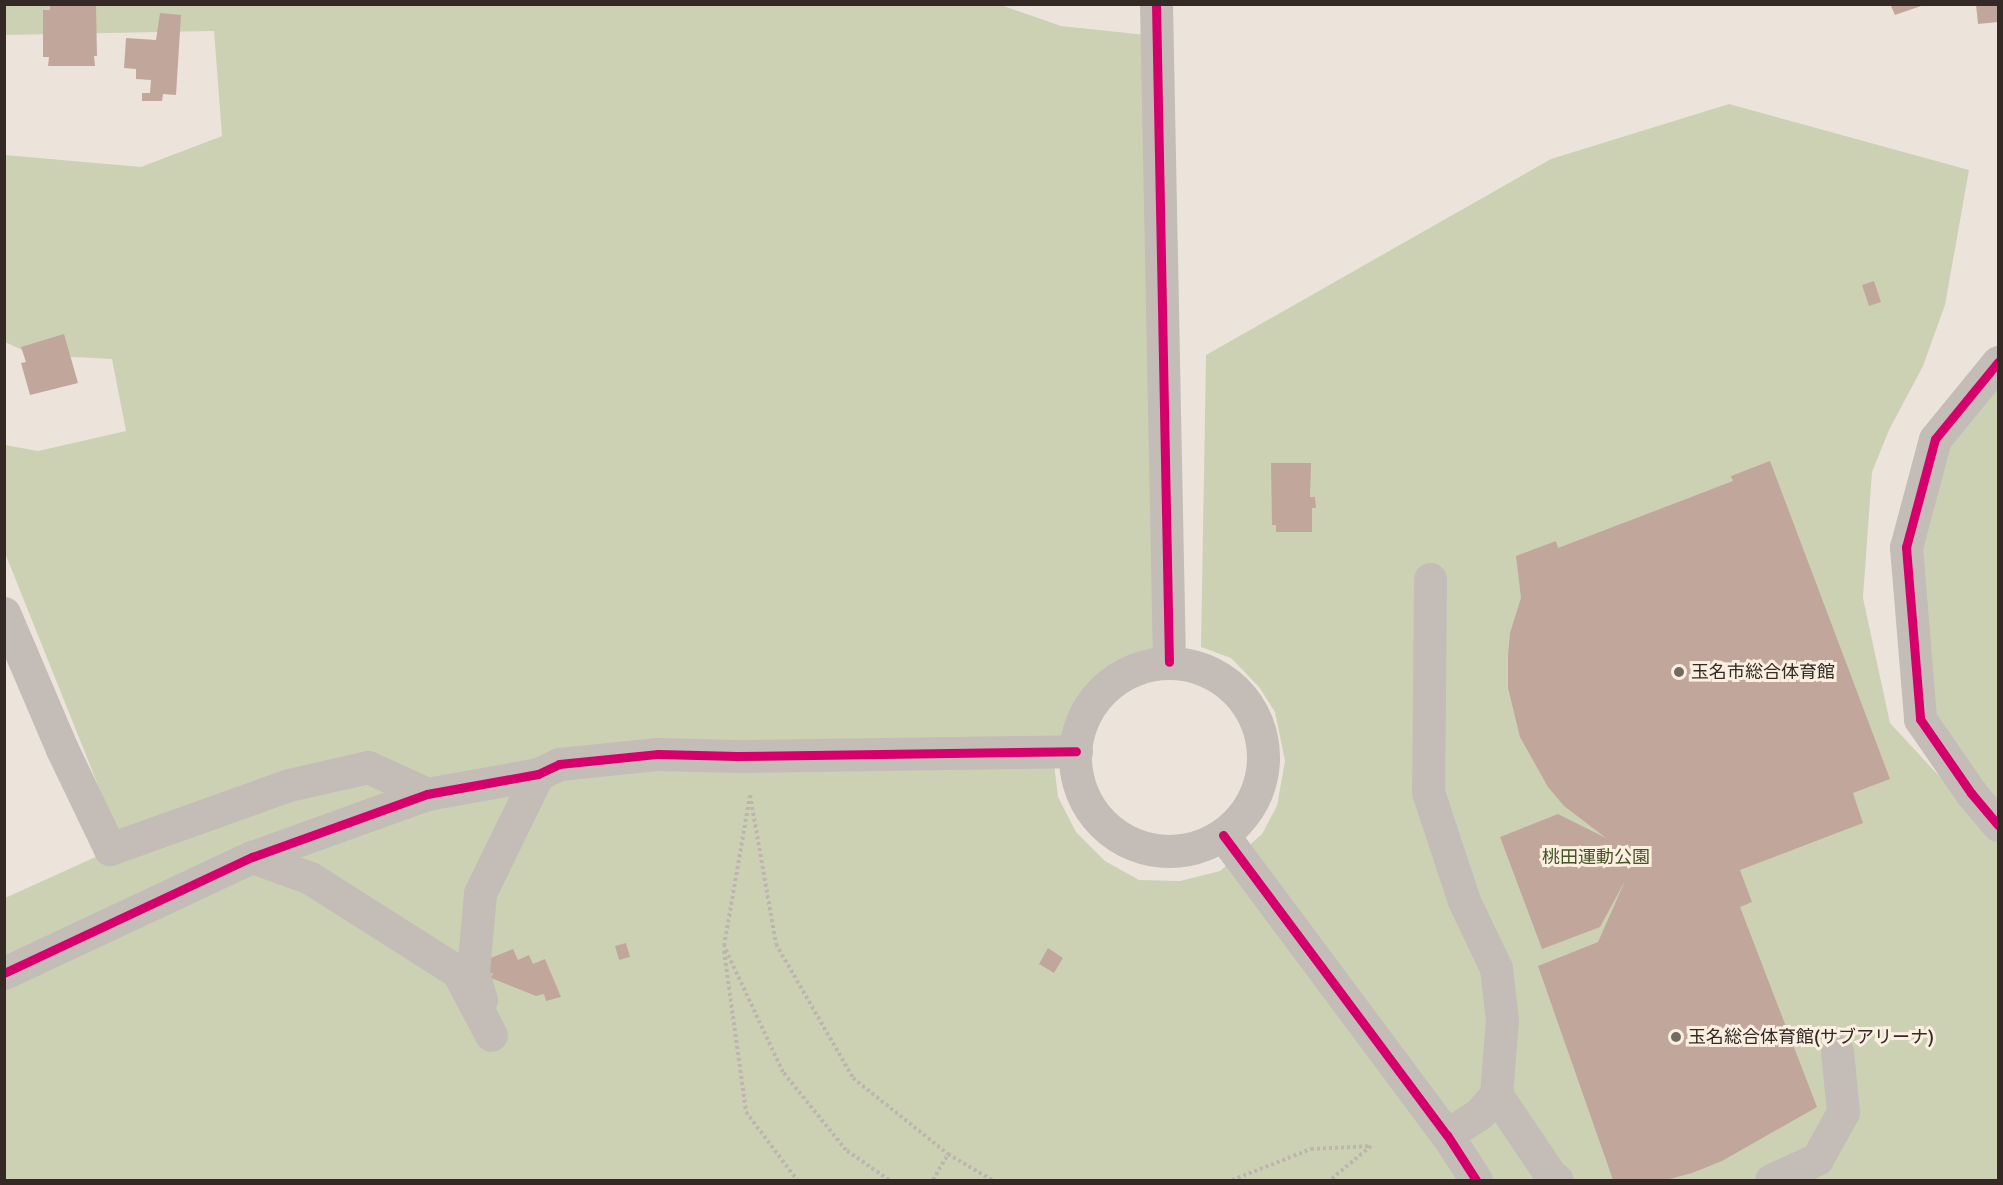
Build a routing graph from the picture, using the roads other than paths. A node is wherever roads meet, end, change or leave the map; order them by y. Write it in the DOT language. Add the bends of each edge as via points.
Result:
graph roads {
  1 [pos="1156,4"];
  2 [pos="1998,363"];
  3 [pos="1430,579"];
  4 [pos="4,613"];
  5 [pos="1169,662"];
  6 [pos="1076,751"];
  7 [pos="538,774"];
  8 [pos="428,794"];
  9 [pos="1998,825"];
  10 [pos="1223,835"];
  11 [pos="252,857"];
  12 [pos="4,973"];
  13 [pos="1837,1051"];
  14 [pos="1496,1094"];
  15 [pos="1447,1136"];
  16 [pos="1476,1180"];
  17 [pos="1557,1180"];
  18 [pos="1771,1180"];
  1 -- 5 [label="street"];
  2 -- 9 [label="street" via="1935,439 1906,547 1920,719 1971,794"];
  3 -- 14 [label="street" via="1428,792 1464,901 1496,968 1502,1020"];
  4 -- 8 [label="street" via="110,849 289,785 368,767"];
  5 -- 6 [label="street" via="1145,665 1105,688 1089,706"];
  5 -- 10 [label="street" via="1198,667 1225,680 1246,702 1260,728 1264,758 1259,788 1245,814"];
  6 -- 7 [label="street" via="658,754 559,764"];
  6 -- 10 [label="street" via="1078,781 1091,809 1111,831 1137,846 1166,851 1196,848"];
  7 -- 8 [label="street"];
  7 -- 11 [label="street" via="480,893 473,972 493,1037 458,972 310,878"];
  8 -- 11 [label="street"];
  10 -- 15 [label="street"];
  11 -- 12 [label="street"];
  13 -- 18 [label="street" via="1843,1112 1817,1159"];
  14 -- 15 [label="street" via="1479,1114"];
  14 -- 17 [label="street"];
  15 -- 16 [label="street"];
}
